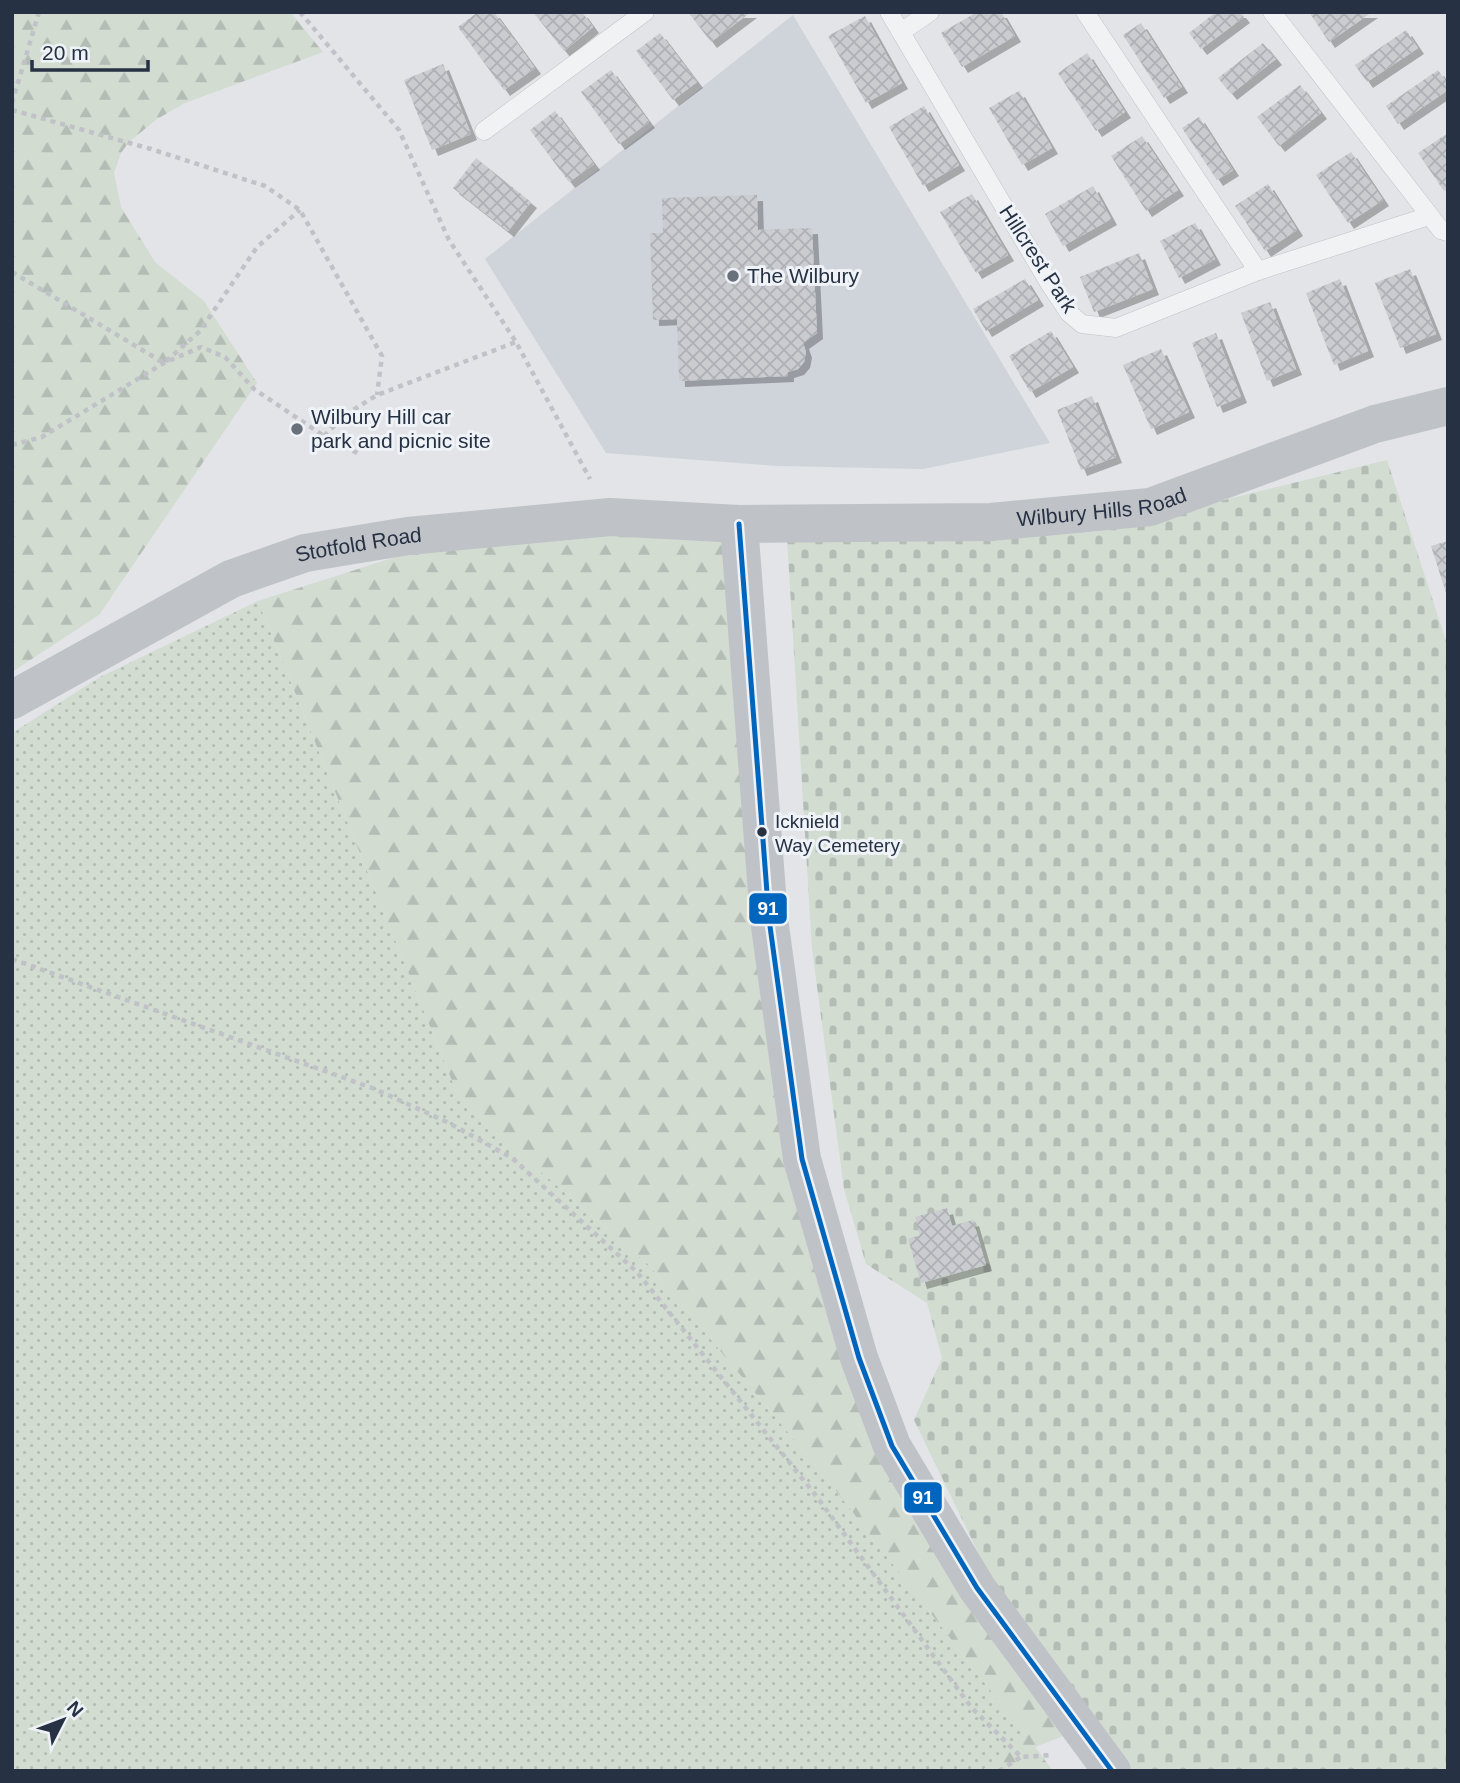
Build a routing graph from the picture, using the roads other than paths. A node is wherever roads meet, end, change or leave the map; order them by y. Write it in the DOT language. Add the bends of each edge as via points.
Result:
graph roads {
  1 [pos="645,12"];
  2 [pos="889,12"];
  3 [pos="930,12"];
  4 [pos="1085,12"];
  5 [pos="1272,12"];
  6 [pos="901,32"];
  7 [pos="484,131"];
  8 [pos="1429,216"];
  9 [pos="1448,232"];
  10 [pos="1258,271"];
  11 [pos="1448,406"];
  12 [pos="740,524"];
  13 [pos="12,700"];
  14 [pos="1101,1756"];
  1 -- 7 [label="lane"];
  2 -- 6 [label="lane, Hillcrest Park"];
  3 -- 6 [label="lane"];
  4 -- 10 [label="lane"];
  5 -- 8 [label="lane"];
  6 -- 10 [label="lane, Hillcrest Park" via="1049,283 1082,324 1116,328"];
  8 -- 9 [label="lane"];
  8 -- 10 [label="lane, Hillcrest Park"];
  11 -- 12 [label="street, Wilbury Hills Road" via="1376,424 1150,507 991,522"];
  12 -- 13 [label="street, Stotfold Road" via="610,517 408,536 305,554 231,579"];
  12 -- 14 [label="street" via="769,919 802,1159 859,1358 892,1446 977,1588"];
}
